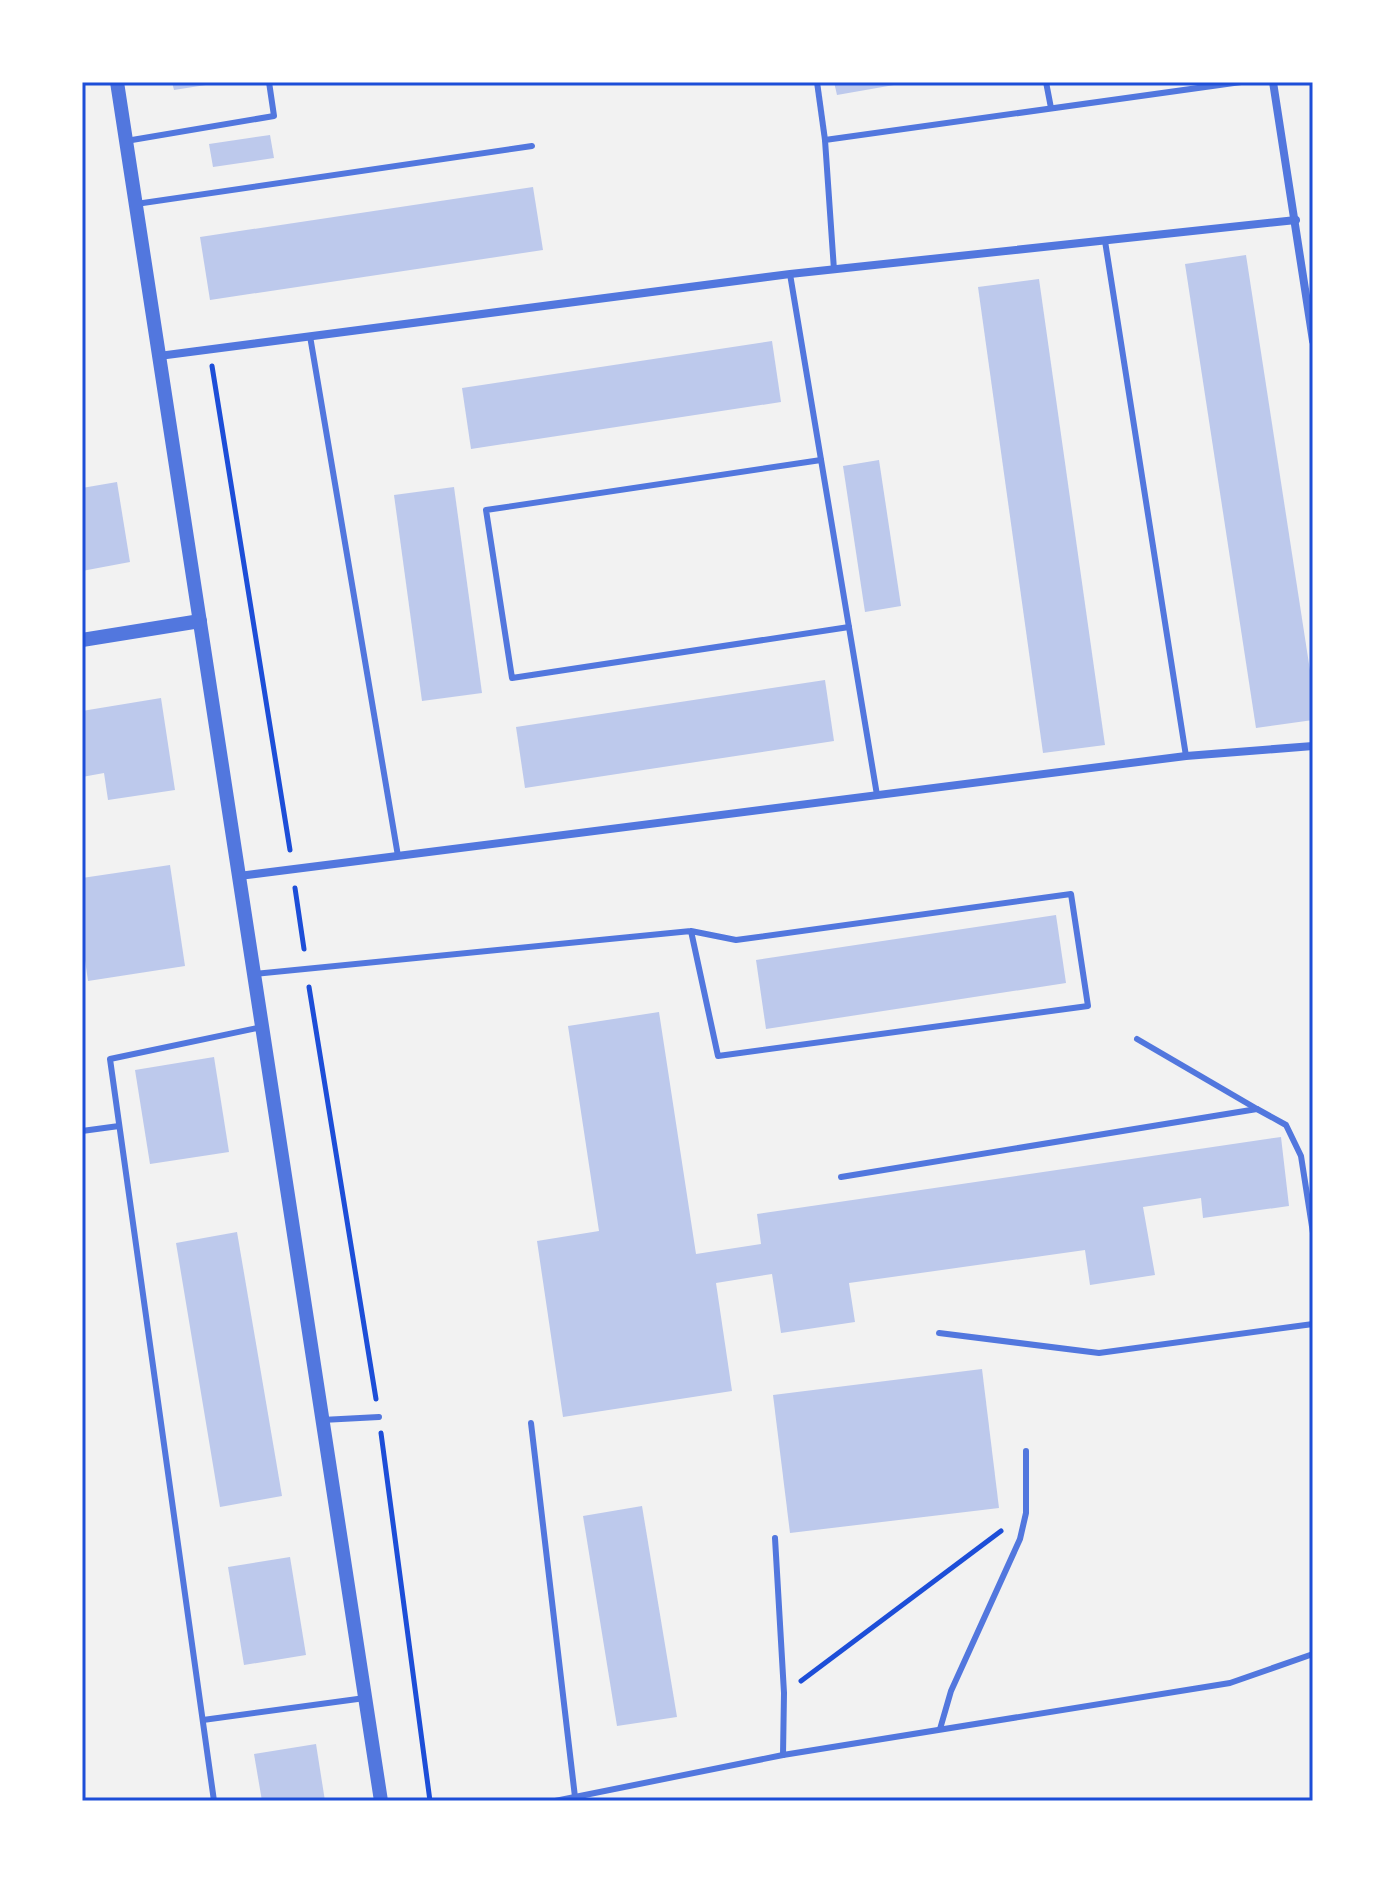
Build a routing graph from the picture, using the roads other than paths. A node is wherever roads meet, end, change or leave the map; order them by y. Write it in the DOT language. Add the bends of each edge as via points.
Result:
graph roads {
  1 [pos="117,82"];
  2 [pos="269,82"];
  3 [pos="817,82"];
  4 [pos="1046,82"];
  5 [pos="1241,82"];
  6 [pos="1273,82"];
  7 [pos="1051,108"];
  8 [pos="825,140"];
  9 [pos="126,141"];
  10 [pos="532,146"];
  11 [pos="135,204"];
  12 [pos="1296,220"];
  13 [pos="1105,241"];
  14 [pos="834,270"];
  15 [pos="790,274"];
  16 [pos="310,336"];
  17 [pos="1313,341"];
  18 [pos="159,356"];
  19 [pos="821,460"];
  20 [pos="200,621"];
  21 [pos="849,627"];
  22 [pos="82,640"];
  23 [pos="1313,746"];
  24 [pos="1186,756"];
  25 [pos="877,795"];
  26 [pos="398,856"];
  27 [pos="239,876"];
  28 [pos="691,931"];
  29 [pos="254,974"];
  30 [pos="262,1027"];
  31 [pos="1137,1039"];
  32 [pos="1257,1109"];
  33 [pos="119,1126"];
  34 [pos="82,1131"];
  35 [pos="841,1177"];
  36 [pos="1313,1233"];
  37 [pos="1313,1324"];
  38 [pos="939,1333"];
  39 [pos="379,1417"];
  40 [pos="322,1420"];
  41 [pos="531,1423"];
  42 [pos="1026,1451"];
  43 [pos="775,1538"];
  44 [pos="1313,1654"];
  45 [pos="365,1698"];
  46 [pos="203,1720"];
  47 [pos="940,1729"];
  48 [pos="783,1755"];
  49 [pos="575,1797"];
  50 [pos="214,1801"];
  51 [pos="381,1801"];
  52 [pos="555,1801"];
  1 -- 9 [label="street"];
  2 -- 9 [label="lane" via="274,116"];
  3 -- 8 [label="lane"];
  4 -- 7 [label="lane"];
  5 -- 7 [label="lane"];
  6 -- 12 [label="street"];
  7 -- 8 [label="lane"];
  8 -- 14 [label="lane"];
  9 -- 11 [label="street"];
  10 -- 11 [label="lane"];
  11 -- 18 [label="street"];
  12 -- 13 [label="street"];
  12 -- 17 [label="street"];
  13 -- 14 [label="street"];
  13 -- 24 [label="lane"];
  14 -- 15 [label="street"];
  15 -- 16 [label="street"];
  15 -- 19 [label="lane"];
  16 -- 18 [label="street"];
  16 -- 26 [label="lane"];
  18 -- 20 [label="street"];
  19 -- 21 [label="lane"];
  19 -- 21 [label="lane" via="486,510 512,678"];
  20 -- 22 [label="street"];
  20 -- 27 [label="street"];
  21 -- 25 [label="lane"];
  23 -- 24 [label="street"];
  24 -- 25 [label="street"];
  25 -- 26 [label="street"];
  26 -- 27 [label="street"];
  27 -- 29 [label="street"];
  28 -- 28 [label="lane" via="736,940 1071,894 1088,1006 718,1056"];
  28 -- 29 [label="lane"];
  29 -- 30 [label="street"];
  30 -- 33 [label="lane" via="110,1059"];
  30 -- 40 [label="street"];
  31 -- 32 [label="lane"];
  32 -- 35 [label="lane"];
  32 -- 36 [label="lane" via="1286,1125 1301,1156"];
  33 -- 34 [label="lane"];
  33 -- 46 [label="lane"];
  37 -- 38 [label="lane" via="1099,1353"];
  39 -- 40 [label="lane"];
  40 -- 45 [label="street"];
  41 -- 49 [label="lane"];
  42 -- 47 [label="lane" via="1026,1513 1020,1539 951,1691"];
  43 -- 48 [label="lane"];
  44 -- 47 [label="lane" via="1230,1683"];
  45 -- 46 [label="lane"];
  45 -- 51 [label="street"];
  46 -- 50 [label="lane"];
  47 -- 48 [label="lane"];
  48 -- 49 [label="lane"];
  49 -- 52 [label="lane"];
}
